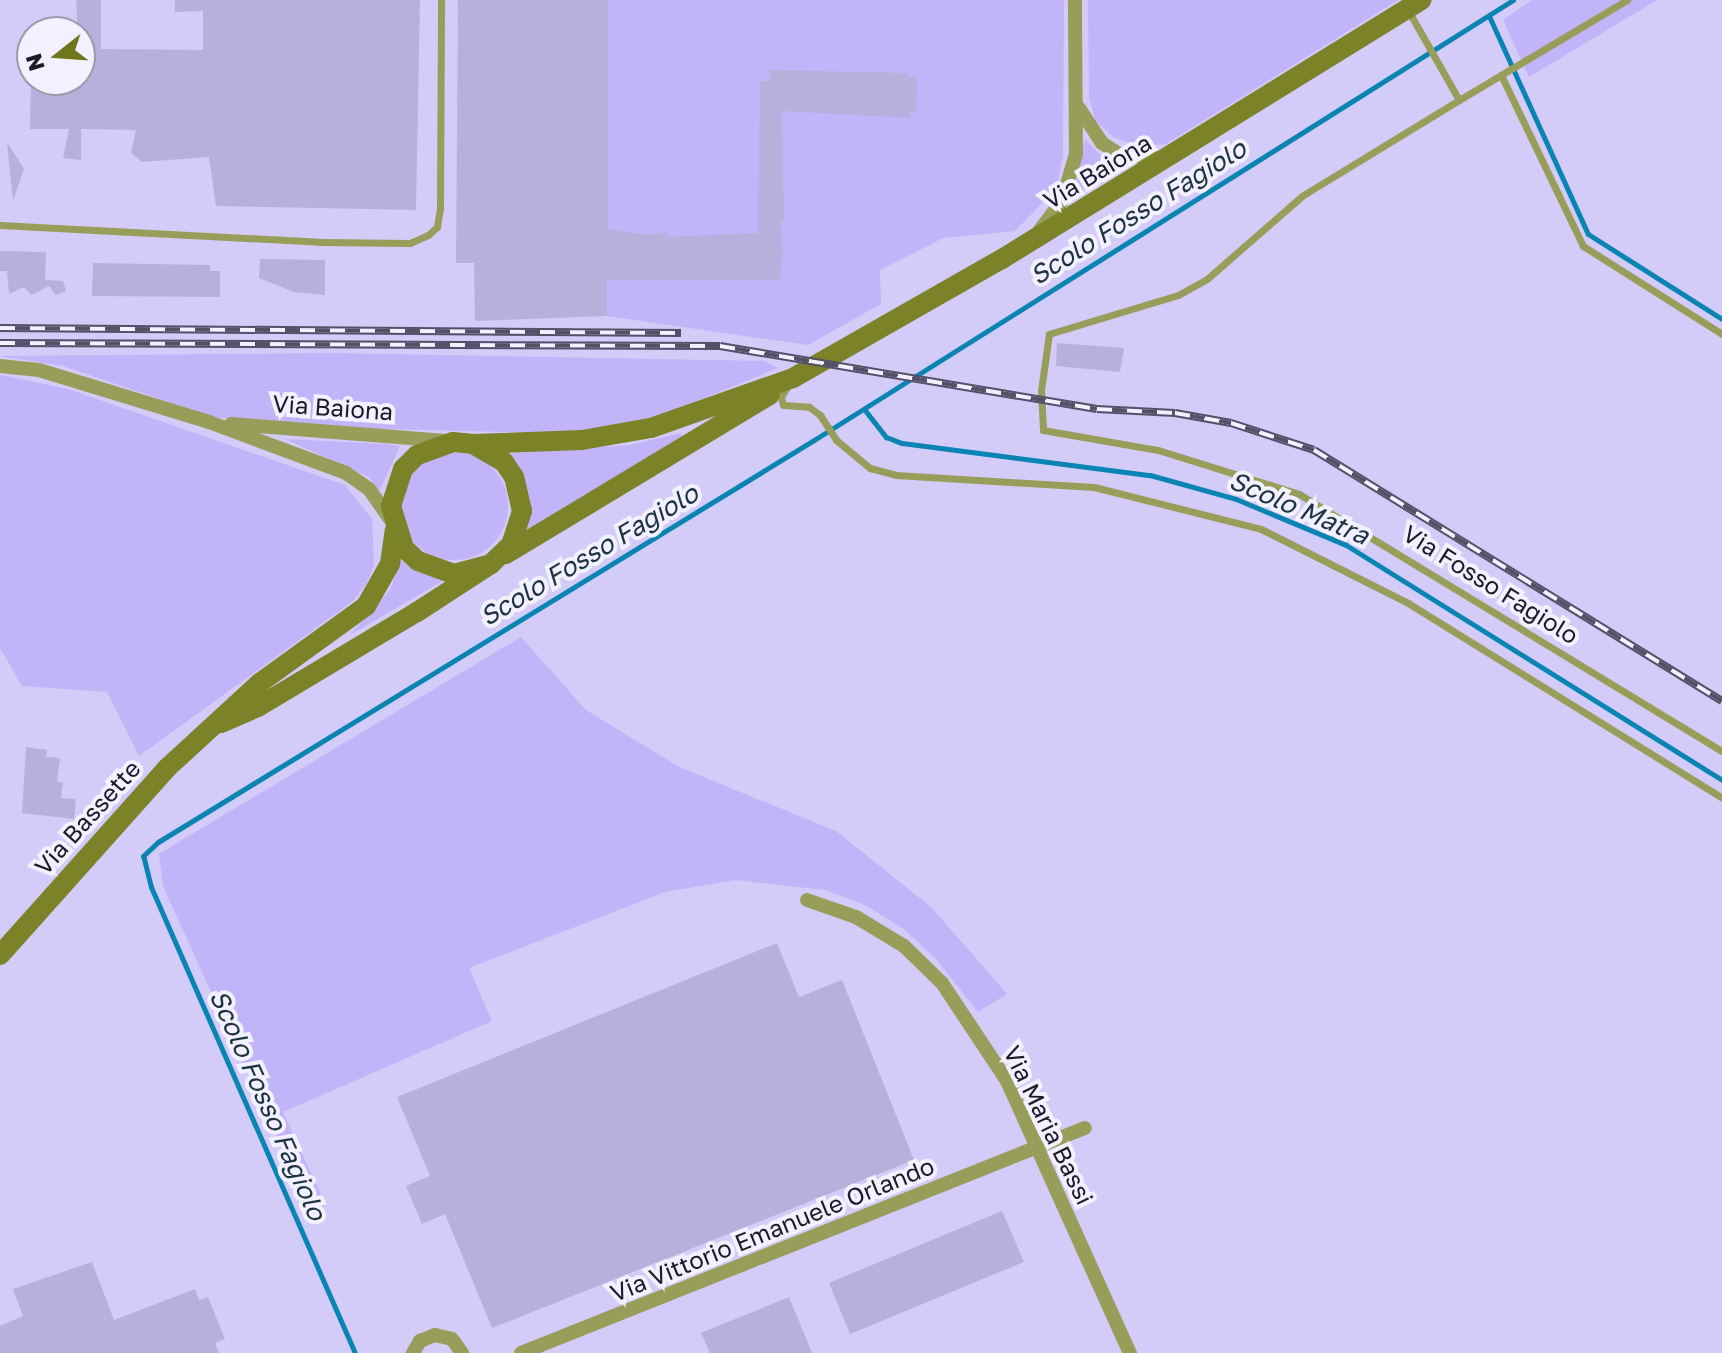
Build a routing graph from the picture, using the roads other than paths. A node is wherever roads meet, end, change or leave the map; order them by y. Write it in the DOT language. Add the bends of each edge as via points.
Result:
graph roads {
  1 [pos="441,0"];
  2 [pos="1075,0"];
  3 [pos="1627,0"];
  4 [pos="1414,5"];
  5 [pos="1503,74"];
  6 [pos="1459,100"];
  7 [pos="1077,104"];
  8 [pos="1169,158"];
  9 [pos="0,225"];
  10 [pos="1029,242"];
  11 [pos="1722,334"];
  12 [pos="0,366"];
  13 [pos="793,378"];
  14 [pos="209,422"];
  15 [pos="463,443"];
  16 [pos="394,528"];
  17 [pos="495,561"];
  18 [pos="221,723"];
  19 [pos="1722,751"];
  20 [pos="1722,798"];
  21 [pos="807,900"];
  22 [pos="0,955"];
  23 [pos="1085,1128"];
  24 [pos="1040,1147"];
  25 [pos="413,1353"];
  26 [pos="462,1353"];
  27 [pos="521,1353"];
  28 [pos="1130,1353"];
  1 -- 9 [label="lane" via="440,207 437,227 428,235 410,243 335,242"];
  2 -- 7 [label="street"];
  3 -- 5 [label="lane, Via Fosso Fagiolo"];
  4 -- 6 [label="lane" via="1419,30"];
  4 -- 8 [label="main road, Via Baiona"];
  5 -- 6 [label="lane, Via Fosso Fagiolo"];
  5 -- 11 [label="lane" via="1583,246"];
  6 -- 19 [label="lane, Via Fosso Fagiolo" via="1302,196 1207,279 1178,295 1049,334 1041,390 1043,430 1172,453 1299,494"];
  7 -- 8 [label="street" via="1102,143 1119,154"];
  7 -- 10 [label="street" via="1070,185"];
  8 -- 10 [label="main road, Via Baiona"];
  10 -- 13 [label="main road, Via Baiona"];
  12 -- 14 [label="street, Via Baiona" via="39,370"];
  13 -- 15 [label="main road, Via Baiona" via="651,428 582,440"];
  13 -- 17 [label="main road, Via Baiona"];
  13 -- 20 [label="lane" via="781,397 783,405 809,407 836,440 870,468 896,475 1094,487 1261,529 1408,603"];
  14 -- 15 [label="street, Via Baiona"];
  14 -- 16 [label="street, Via Baiona" via="346,473 369,489"];
  15 -- 16 [label="main road" via="426,450 403,469 392,496"];
  15 -- 17 [label="main road" via="504,462 520,493 519,529"];
  16 -- 17 [label="main road" via="418,561 435,570 454,574"];
  16 -- 18 [label="main road, Via Bassette" via="390,564 366,606 261,682"];
  17 -- 18 [label="main road, Via Bassette" via="258,707"];
  18 -- 22 [label="main road, Via Bassette" via="123,814"];
  21 -- 24 [label="street, Via Maria Bassi" via="856,917 904,946 942,983 1007,1081"];
  23 -- 24 [label="street, Via Vittorio Emanuele Orlando"];
  24 -- 27 [label="street, Via Vittorio Emanuele Orlando"];
  24 -- 28 [label="street, Via Maria Bassi"];
  25 -- 26 [label="street" via="420,1341 435,1335 452,1339"];
}
